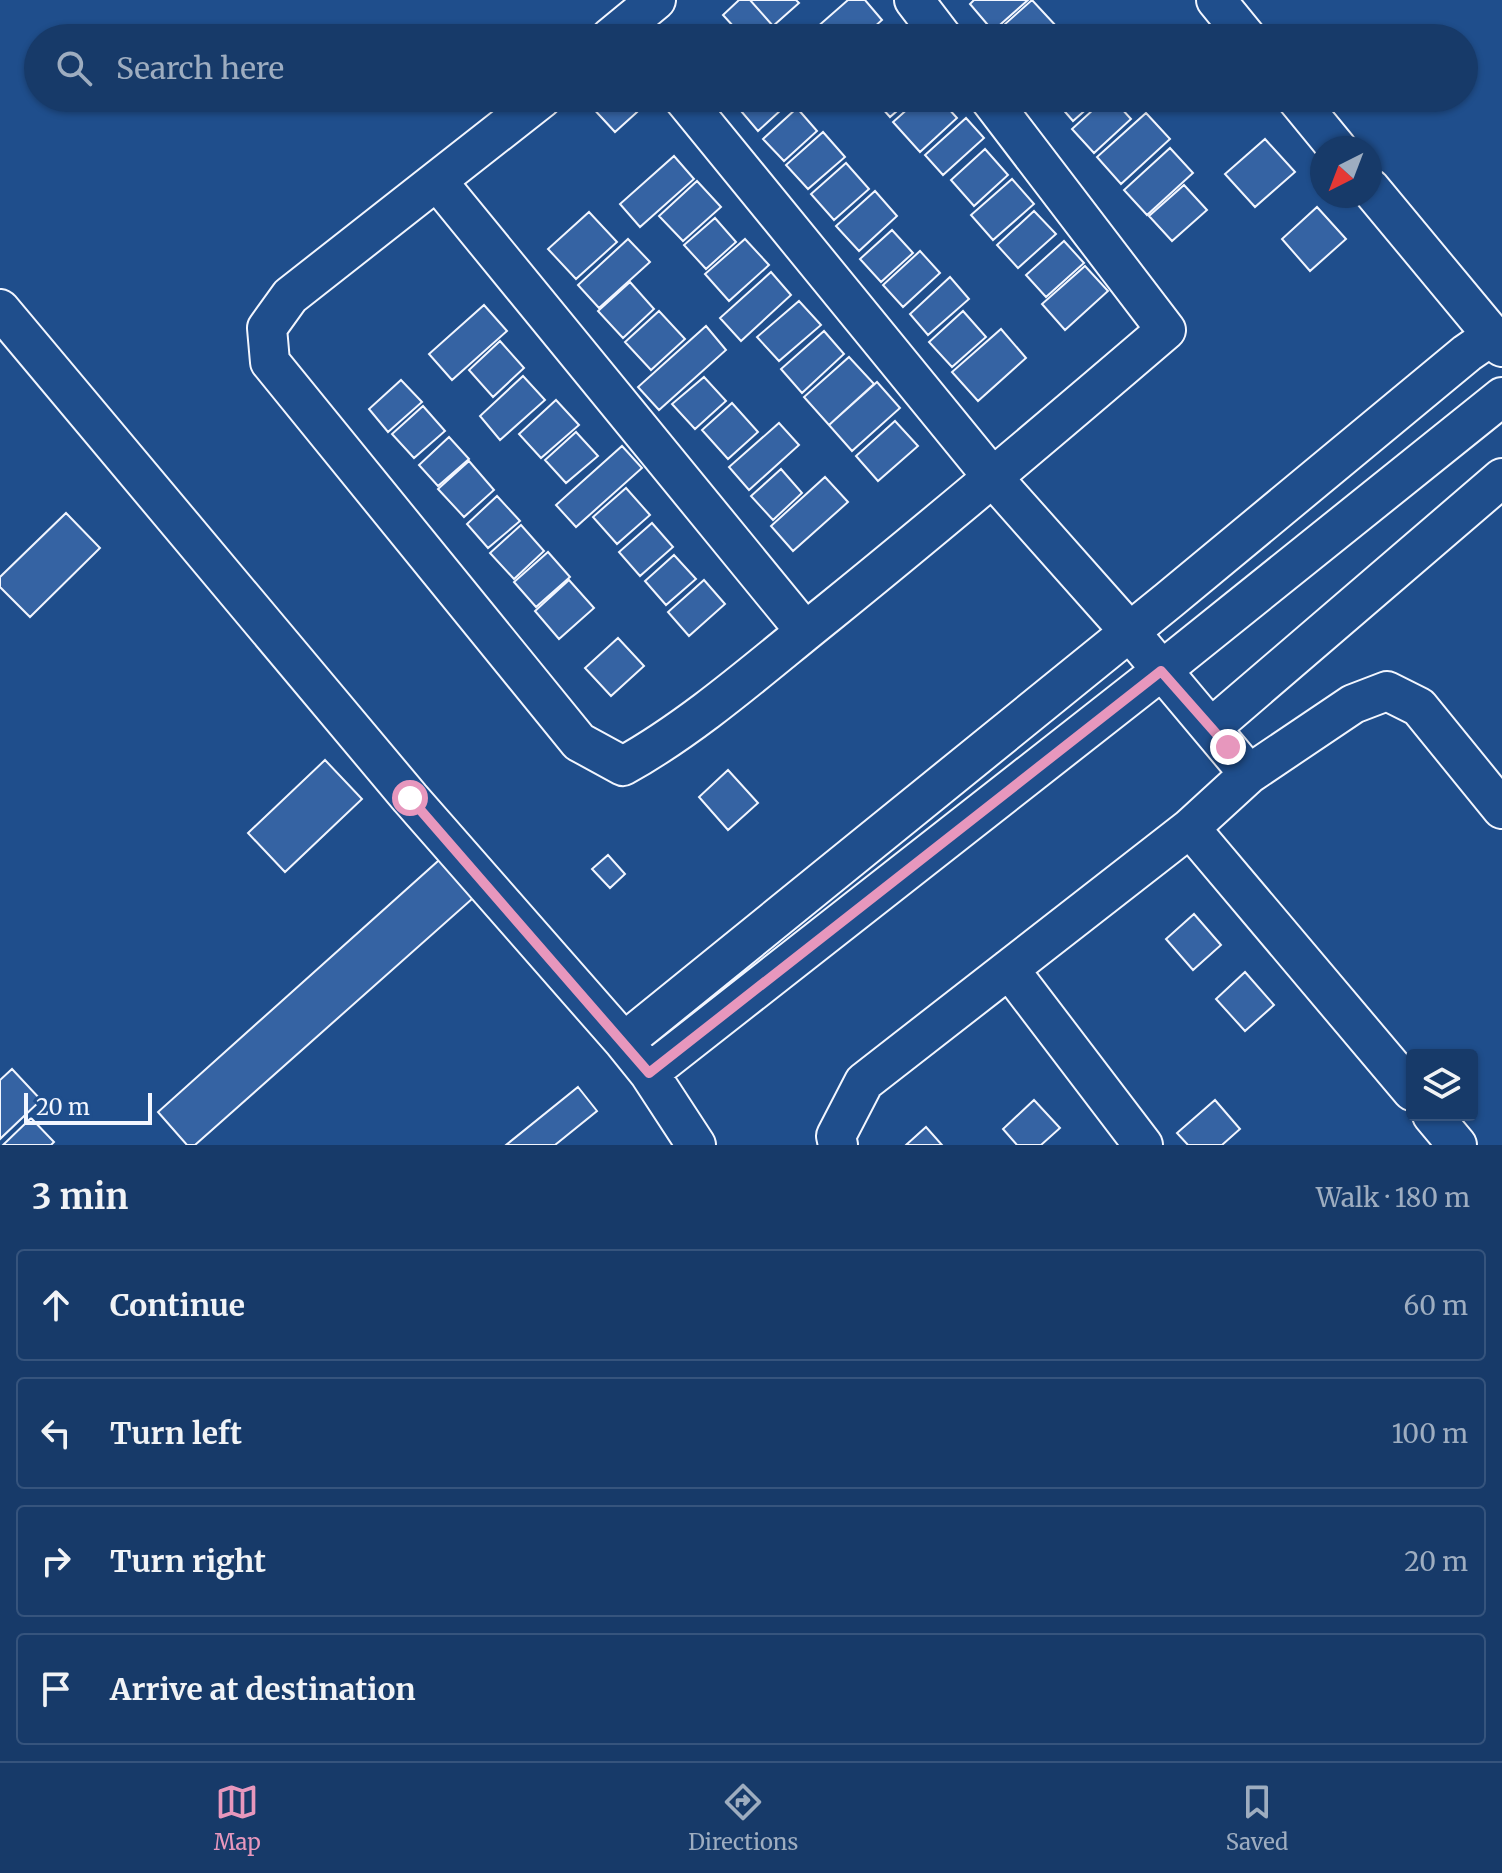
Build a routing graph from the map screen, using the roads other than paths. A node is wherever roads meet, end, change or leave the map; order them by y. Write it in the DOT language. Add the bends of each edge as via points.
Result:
graph roads {
  1 [pos="656,0"];
  2 [pos="914,0"];
  3 [pos="1216,0"];
  4 [pos="633,24"];
  5 [pos="932,24"];
  6 [pos="1236,24"];
  7 [pos="524,112"];
  8 [pos="694,112"];
  9 [pos="1000,112"];
  10 [pos="1307,112"];
  11 [pos="1327,136"];
  12 [pos="437,181"];
  13 [pos="1382,202"];
  14 [pos="0,309"];
  15 [pos="1498,341"];
  16 [pos="1455,365"];
  17 [pos="1498,411"];
  18 [pos="1502,478"];
  19 [pos="994,479"];
  20 [pos="805,631"];
  21 [pos="1129,631"];
  22 [pos="1161,671"];
  23 [pos="1211,728"];
  24 [pos="1249,774"];
  25 [pos="1502,809"];
  26 [pos="1190,828"];
  27 [pos="1009,969"];
  28 [pos="624,1042"];
  29 [pos="649,1073"];
  30 [pos="1406,1084"];
  31 [pos="1437,1121"];
  32 [pos="696,1145"];
  33 [pos="838,1145"];
  34 [pos="1143,1145"];
  35 [pos="1457,1145"];
  1 -- 4 [label="street"];
  2 -- 5 [label="street"];
  3 -- 6 [label="street"];
  7 -- 12 [label="street"];
  8 -- 19 [label="street"];
  9 -- 19 [label="street" via="1166,330"];
  10 -- 11 [label="street"];
  12 -- 20 [label="street"];
  12 -- 20 [label="street" via="290,296 267,328 270,362 569,730 579,742 623,766 658,747"];
  13 -- 15 [label="street"];
  14 -- 28 [label="street" via="410,798"];
  15 -- 16 [label="street"];
  16 -- 17 [label="street"];
  16 -- 21 [label="street"];
  17 -- 22 [label="street"];
  18 -- 23 [label="street"];
  19 -- 20 [label="street"];
  19 -- 21 [label="street"];
  21 -- 22 [label="street"];
  21 -- 28 [label="street"];
  22 -- 23 [label="street"];
  22 -- 29 [label="street"];
  23 -- 24 [label="street"];
  24 -- 25 [label="street" via="1353,704 1387,691 1419,707"];
  24 -- 26 [label="street"];
  26 -- 27 [label="street"];
  26 -- 30 [label="street"];
  27 -- 33 [label="street" via="864,1082 836,1136"];
  27 -- 34 [label="street"];
  28 -- 29 [label="street"];
  29 -- 32 [label="street"];
  31 -- 35 [label="street"];
}
